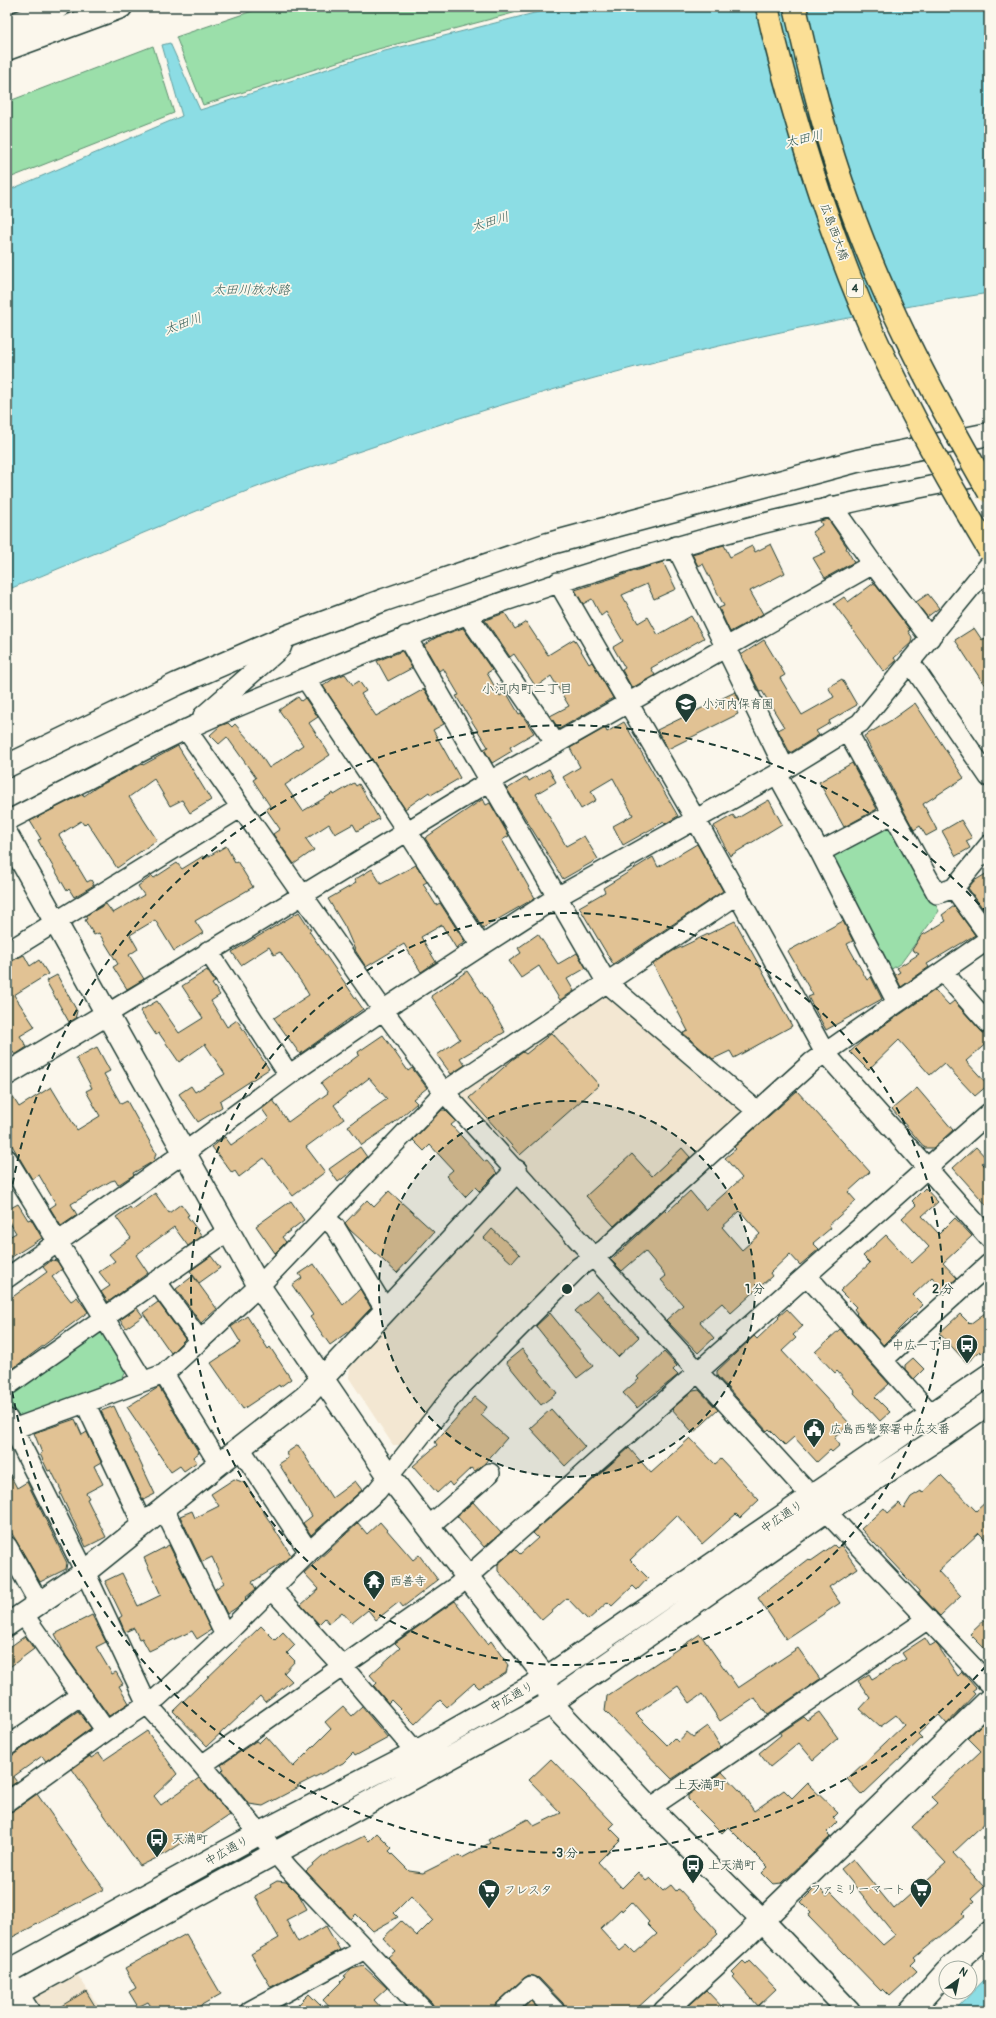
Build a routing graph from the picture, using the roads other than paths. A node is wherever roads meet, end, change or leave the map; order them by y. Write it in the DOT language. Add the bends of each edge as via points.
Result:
graph roads {
  1 [pos="58,7"];
  2 [pos="120,7"];
  3 [pos="767,7"];
  4 [pos="795,7"];
  5 [pos="88,13"];
  6 [pos="7,27"];
  7 [pos="7,49"];
  8 [pos="989,434"];
  9 [pos="989,475"];
  10 [pos="989,492"];
  11 [pos="832,506"];
  12 [pos="676,546"];
  13 [pos="989,550"];
  14 [pos="873,564"];
  15 [pos="986,577"];
  16 [pos="558,582"];
  17 [pos="467,614"];
  18 [pos="406,636"];
  19 [pos="285,637"];
  20 [pos="930,638"];
  21 [pos="725,648"];
  22 [pos="910,662"];
  23 [pos="305,678"];
  24 [pos="629,702"];
  25 [pos="193,726"];
  26 [pos="847,731"];
  27 [pos="556,744"];
  28 [pos="7,766"];
  29 [pos="781,772"];
  30 [pos="989,778"];
  31 [pos="490,781"];
  32 [pos="240,808"];
  33 [pos="892,814"];
  34 [pos="696,820"];
  35 [pos="7,821"];
  36 [pos="407,831"];
  37 [pos="7,836"];
  38 [pos="989,845"];
  39 [pos="820,852"];
  40 [pos="954,888"];
  41 [pos="303,894"];
  42 [pos="738,894"];
  43 [pos="557,898"];
  44 [pos="56,923"];
  45 [pos="989,938"];
  46 [pos="481,946"];
  47 [pos="208,951"];
  48 [pos="7,952"];
  49 [pos="943,972"];
  50 [pos="607,983"];
  51 [pos="897,1003"];
  52 [pos="383,1010"];
  53 [pos="107,1014"];
  54 [pos="989,1024"];
  55 [pos="824,1053"];
  56 [pos="7,1074"];
  57 [pos="289,1075"];
  58 [pos="444,1092"];
  59 [pos="757,1111"];
  60 [pos="989,1113"];
  61 [pos="185,1152"];
  62 [pos="7,1160"];
  63 [pos="928,1168"];
  64 [pos="516,1171"];
  65 [pos="325,1218"];
  66 [pos="228,1231"];
  67 [pos="989,1238"];
  68 [pos="58,1242"];
  69 [pos="592,1257"];
  70 [pos="989,1264"];
  71 [pos="807,1276"];
  72 [pos="7,1278"];
  73 [pos="156,1281"];
  74 [pos="259,1286"];
  75 [pos="386,1311"];
  76 [pos="104,1318"];
  77 [pos="200,1341"];
  78 [pos="884,1359"];
  79 [pos="696,1372"];
  80 [pos="164,1374"];
  81 [pos="989,1375"];
  82 [pos="323,1378"];
  83 [pos="143,1381"];
  84 [pos="7,1386"];
  85 [pos="85,1403"];
  86 [pos="989,1403"];
  87 [pos="931,1414"];
  88 [pos="9,1427"];
  89 [pos="240,1448"];
  90 [pos="219,1464"];
  91 [pos="490,1473"];
  92 [pos="389,1476"];
  93 [pos="819,1504"];
  94 [pos="164,1509"];
  95 [pos="143,1525"];
  96 [pos="429,1526"];
  97 [pos="7,1546"];
  98 [pos="309,1552"];
  99 [pos="84,1572"];
  100 [pos="468,1576"];
  101 [pos="272,1590"];
  102 [pos="23,1614"];
  103 [pos="928,1619"];
  104 [pos="226,1635"];
  105 [pos="342,1666"];
  106 [pos="546,1678"];
  107 [pos="989,1684"];
  108 [pos="81,1695"];
  109 [pos="989,1700"];
  110 [pos="551,1703"];
  111 [pos="147,1704"];
  112 [pos="106,1731"];
  113 [pos="7,1746"];
  114 [pos="416,1752"];
  115 [pos="202,1765"];
  116 [pos="7,1802"];
  117 [pos="650,1808"];
  118 [pos="260,1833"];
  119 [pos="276,1852"];
  120 [pos="762,1920"];
  121 [pos="989,1933"];
  122 [pos="365,1949"];
  123 [pos="959,1960"];
  124 [pos="7,1972"];
  125 [pos="938,1981"];
  126 [pos="15,1996"];
  127 [pos="275,2006"];
  128 [pos="250,2011"];
  129 [pos="424,2011"];
  130 [pos="504,2011"];
  131 [pos="555,2011"];
  132 [pos="665,2011"];
  133 [pos="849,2011"];
  134 [pos="911,2011"];
  1 -- 6 [label="street"];
  2 -- 5 [label="street"];
  3 -- 13 [label="highway, 広島西大橋 / 4, bridge" via="805,148 851,279 920,427"];
  4 -- 10 [label="highway, 広島西大橋 / 4, bridge" via="813,86 840,178 875,270 907,341"];
  5 -- 7 [label="street"];
  8 -- 19 [label="street" via="857,460 548,544"];
  9 -- 11 [label="street"];
  11 -- 12 [label="street"];
  11 -- 14 [label="street"];
  12 -- 16 [label="street"];
  12 -- 21 [label="street"];
  14 -- 20 [label="street"];
  14 -- 21 [label="street"];
  15 -- 20 [label="street"];
  16 -- 17 [label="street"];
  16 -- 24 [label="street"];
  17 -- 18 [label="street"];
  17 -- 27 [label="street"];
  18 -- 23 [label="street"];
  18 -- 31 [label="street"];
  19 -- 25 [label="street" via="281,648"];
  19 -- 28 [label="street" via="177,684"];
  20 -- 22 [label="street"];
  21 -- 24 [label="street"];
  21 -- 29 [label="street"];
  22 -- 26 [label="street" via="860,723"];
  22 -- 30 [label="street"];
  23 -- 25 [label="street"];
  23 -- 36 [label="street"];
  24 -- 27 [label="street"];
  24 -- 34 [label="street"];
  25 -- 32 [label="street"];
  25 -- 35 [label="street"];
  26 -- 29 [label="street"];
  26 -- 33 [label="street"];
  27 -- 31 [label="street"];
  29 -- 34 [label="street"];
  29 -- 39 [label="street"];
  31 -- 36 [label="street"];
  31 -- 43 [label="street"];
  32 -- 41 [label="street"];
  32 -- 44 [label="street"];
  33 -- 39 [label="street"];
  33 -- 40 [label="street" via="937,894"];
  34 -- 42 [label="street"];
  34 -- 43 [label="street"];
  36 -- 41 [label="street"];
  36 -- 46 [label="street"];
  37 -- 44 [label="street"];
  38 -- 40 [label="street"];
  39 -- 51 [label="street"];
  40 -- 45 [label="street"];
  41 -- 47 [label="street"];
  41 -- 52 [label="street"];
  42 -- 50 [label="street"];
  42 -- 55 [label="street"];
  43 -- 46 [label="street"];
  43 -- 50 [label="street"];
  44 -- 48 [label="street"];
  44 -- 53 [label="street"];
  45 -- 49 [label="street"];
  46 -- 52 [label="street"];
  47 -- 53 [label="street"];
  47 -- 57 [label="street"];
  49 -- 51 [label="street"];
  49 -- 54 [label="street"];
  50 -- 58 [label="street"];
  50 -- 59 [label="street"];
  51 -- 55 [label="street"];
  52 -- 57 [label="street"];
  52 -- 58 [label="street"];
  53 -- 56 [label="street"];
  53 -- 61 [label="street"];
  55 -- 59 [label="street"];
  55 -- 63 [label="street"];
  57 -- 61 [label="street"];
  58 -- 64 [label="street"];
  58 -- 65 [label="street"];
  59 -- 69 [label="street" via="605,1249"];
  60 -- 63 [label="street"];
  61 -- 66 [label="street"];
  61 -- 68 [label="street"];
  62 -- 68 [label="street"];
  63 -- 67 [label="street"];
  63 -- 71 [label="street"];
  64 -- 69 [label="street"];
  64 -- 75 [label="street"];
  65 -- 74 [label="street"];
  65 -- 75 [label="street" via="335,1227"];
  66 -- 73 [label="street"];
  66 -- 74 [label="street"];
  68 -- 72 [label="street"];
  68 -- 76 [label="street"];
  69 -- 79 [label="street"];
  69 -- 92 [label="street" via="579,1267 456,1391"];
  70 -- 78 [label="street"];
  71 -- 78 [label="street"];
  71 -- 79 [label="street"];
  73 -- 76 [label="street"];
  73 -- 77 [label="street"];
  74 -- 77 [label="street"];
  74 -- 82 [label="street"];
  75 -- 82 [label="street"];
  76 -- 83 [label="street"];
  76 -- 84 [label="street"];
  77 -- 80 [label="street"];
  78 -- 87 [label="street"];
  79 -- 93 [label="street"];
  79 -- 100 [label="street"];
  80 -- 83 [label="street"];
  80 -- 90 [label="street"];
  81 -- 87 [label="street, 中広通り"];
  82 -- 89 [label="street" via="306,1397"];
  82 -- 92 [label="street"];
  83 -- 85 [label="street"];
  85 -- 88 [label="street"];
  85 -- 95 [label="street"];
  86 -- 93 [label="street" via="942,1436"];
  87 -- 93 [label="street, 中広通り"];
  88 -- 99 [label="street"];
  89 -- 90 [label="street"];
  89 -- 98 [label="street"];
  90 -- 94 [label="street"];
  91 -- 96 [label="street"];
  92 -- 96 [label="street"];
  92 -- 98 [label="street" via="377,1491"];
  93 -- 103 [label="street"];
  93 -- 106 [label="street, 中広通り"];
  93 -- 110 [label="street"];
  94 -- 95 [label="street"];
  94 -- 104 [label="street"];
  95 -- 99 [label="street"];
  96 -- 100 [label="street"];
  97 -- 102 [label="street"];
  98 -- 101 [label="street"];
  99 -- 102 [label="street"];
  99 -- 111 [label="street"];
  100 -- 105 [label="street"];
  100 -- 106 [label="street"];
  101 -- 104 [label="street"];
  101 -- 105 [label="street"];
  102 -- 108 [label="street"];
  103 -- 107 [label="street"];
  103 -- 117 [label="street"];
  104 -- 111 [label="street"];
  105 -- 114 [label="street"];
  105 -- 115 [label="street"];
  106 -- 110 [label="street"];
  106 -- 114 [label="street, 中広通り"];
  108 -- 112 [label="street"];
  108 -- 113 [label="street"];
  109 -- 120 [label="street"];
  110 -- 117 [label="street"];
  110 -- 119 [label="street"];
  111 -- 112 [label="street"];
  111 -- 115 [label="street"];
  112 -- 116 [label="street"];
  114 -- 118 [label="street, 中広通り"];
  115 -- 118 [label="street"];
  117 -- 120 [label="street"];
  118 -- 119 [label="street"];
  118 -- 124 [label="street, 中広通り"];
  119 -- 122 [label="street"];
  119 -- 126 [label="street"];
  120 -- 132 [label="street"];
  120 -- 133 [label="street"];
  121 -- 123 [label="street"];
  122 -- 127 [label="street"];
  122 -- 129 [label="street"];
  125 -- 134 [label="street"];
  127 -- 128 [label="street"];
  130 -- 131 [label="street" via="531,1986"];
}
